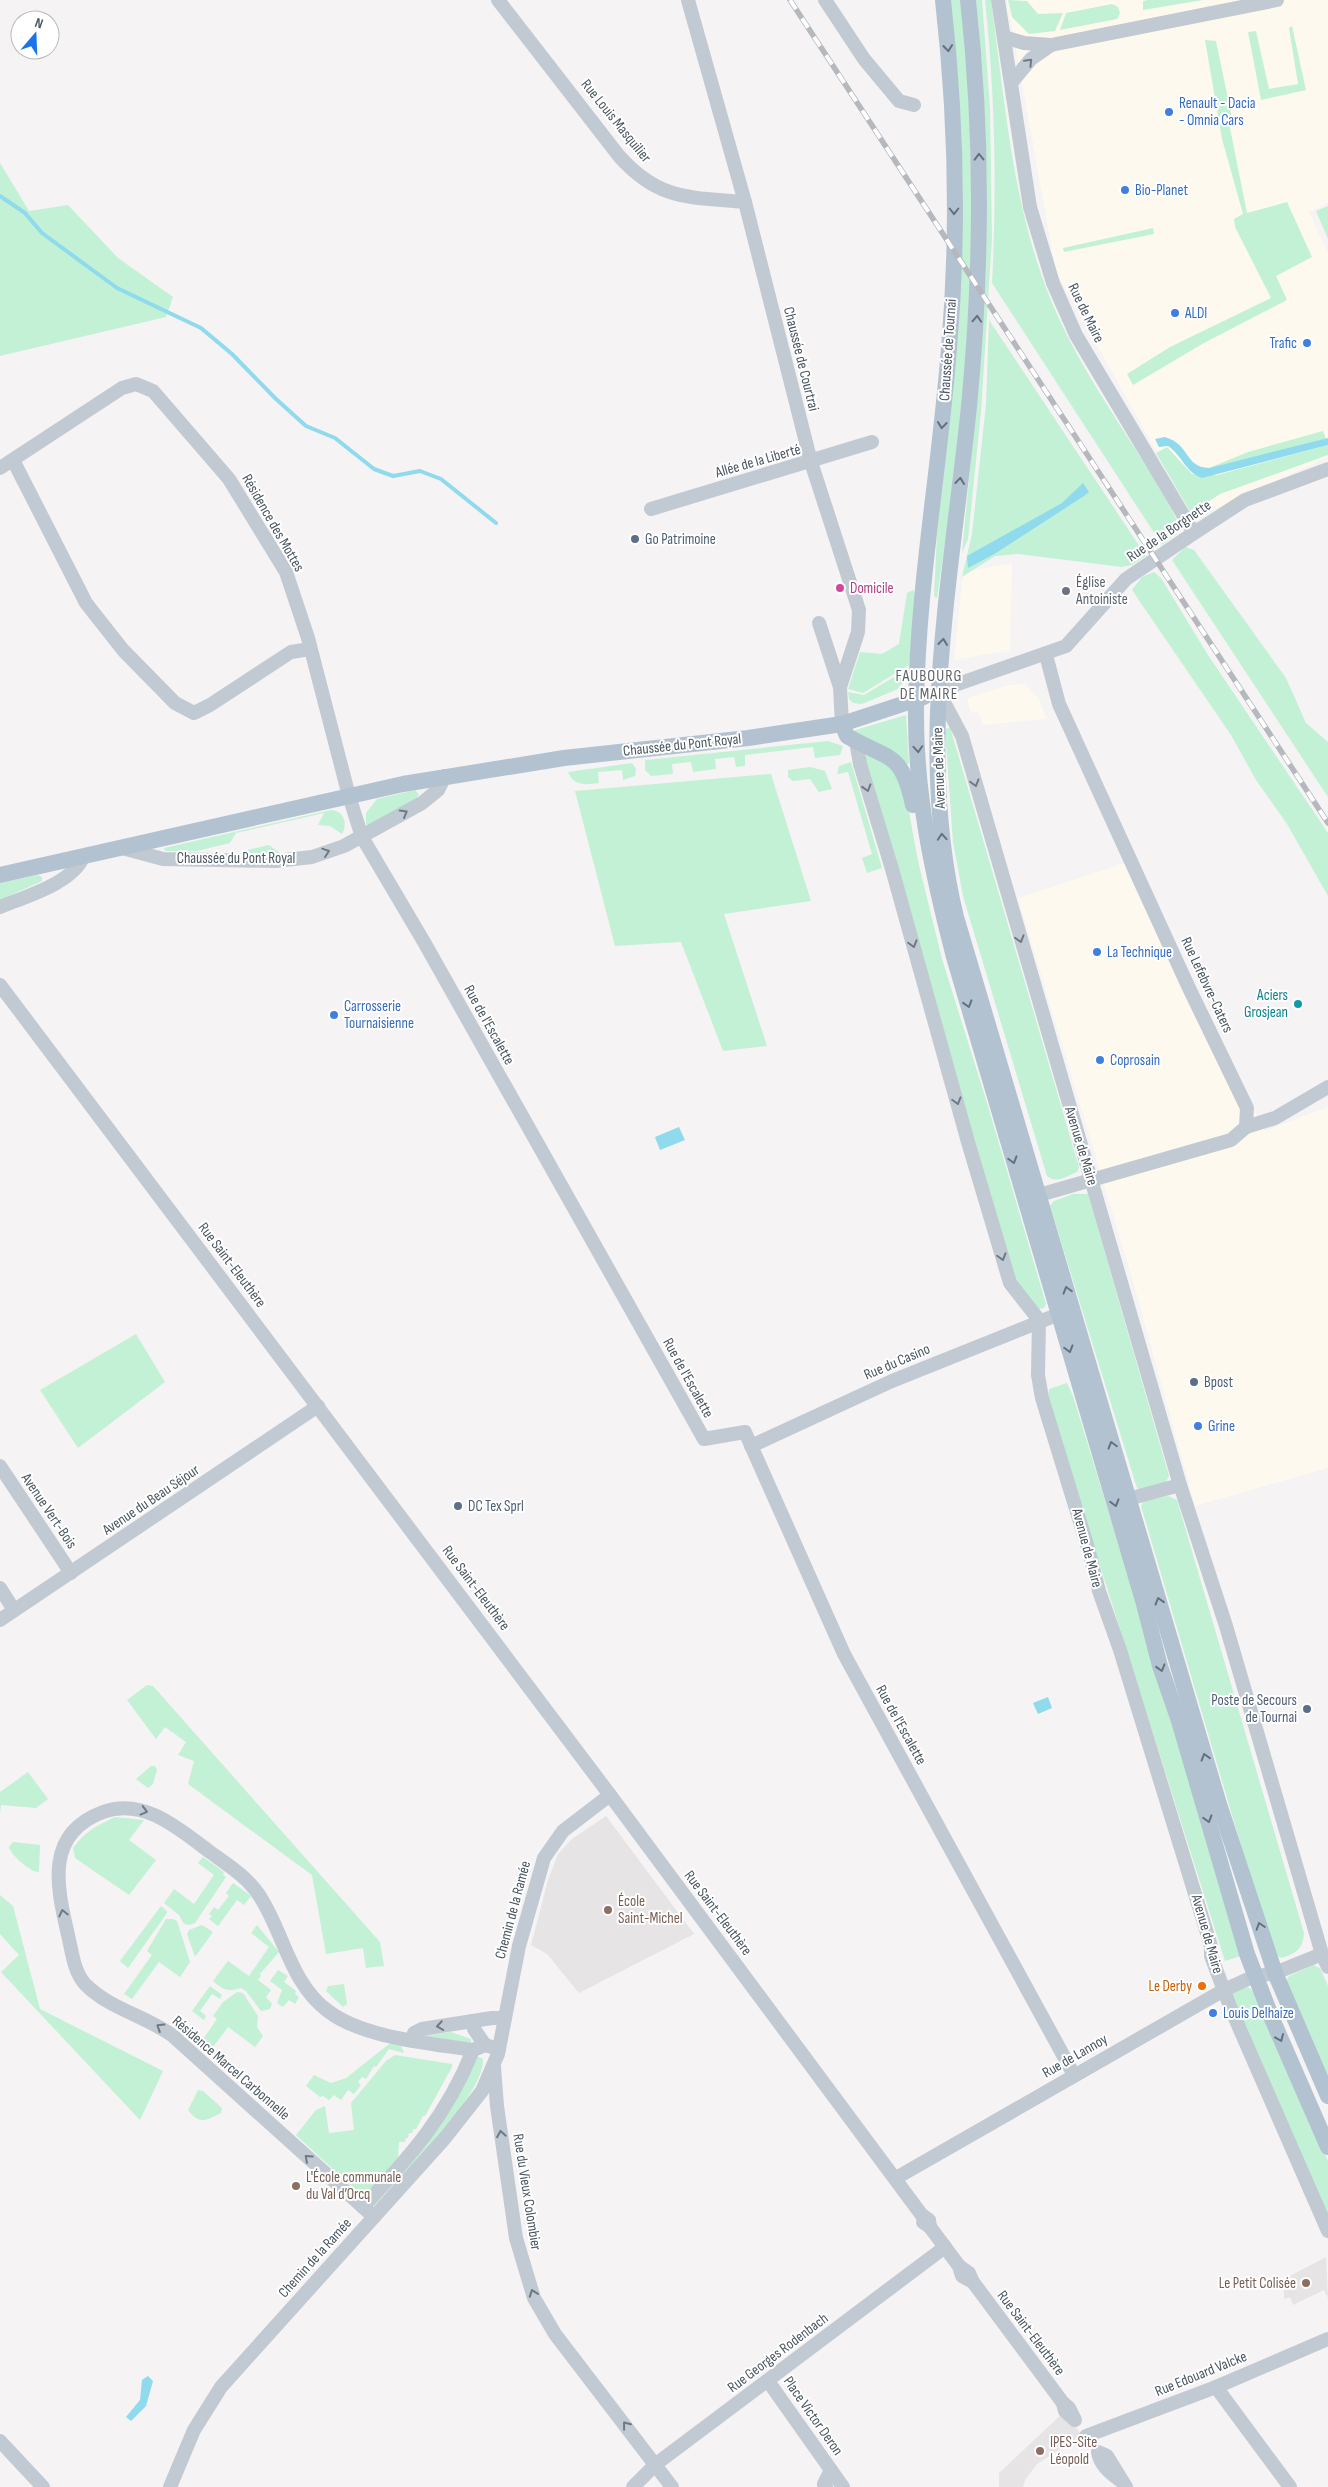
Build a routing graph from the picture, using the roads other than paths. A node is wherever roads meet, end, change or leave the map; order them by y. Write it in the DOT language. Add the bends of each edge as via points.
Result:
graph roads {
  1 [pos="498,0"];
  2 [pos="688,0"];
  3 [pos="825,0"];
  4 [pos="943,0"];
  5 [pos="968,0"];
  6 [pos="998,0"];
  7 [pos="1277,0"];
  8 [pos="1242,4"];
  9 [pos="1004,37"];
  10 [pos="1051,45"];
  11 [pos="1011,84"];
  12 [pos="914,105"];
  13 [pos="746,202"];
  14 [pos="872,442"];
  15 [pos="13,460"];
  16 [pos="811,462"];
  17 [pos="0,468"];
  18 [pos="1328,469"];
  19 [pos="651,509"];
  20 [pos="1194,533"];
  21 [pos="819,623"];
  22 [pos="310,649"];
  23 [pos="1046,655"];
  24 [pos="840,686"];
  25 [pos="938,691"];
  26 [pos="916,700"];
  27 [pos="842,724"];
  28 [pos="856,741"];
  29 [pos="445,776"];
  30 [pos="349,796"];
  31 [pos="924,821"];
  32 [pos="362,836"];
  33 [pos="122,848"];
  34 [pos="83,857"];
  35 [pos="0,875"];
  36 [pos="0,908"];
  37 [pos="0,985"];
  38 [pos="1328,1087"];
  39 [pos="1246,1127"];
  40 [pos="1091,1181"];
  41 [pos="1039,1195"];
  42 [pos="1059,1314"];
  43 [pos="1039,1320"];
  44 [pos="318,1406"];
  45 [pos="751,1446"];
  46 [pos="0,1466"];
  47 [pos="1180,1485"];
  48 [pos="1128,1499"];
  49 [pos="71,1573"];
  50 [pos="0,1588"];
  51 [pos="14,1610"];
  52 [pos="0,1620"];
  53 [pos="610,1795"];
  54 [pos="1322,1954"];
  55 [pos="1328,1967"];
  56 [pos="1275,1972"];
  57 [pos="1255,1977"];
  58 [pos="1224,1990"];
  59 [pos="505,2018"];
  60 [pos="472,2021"];
  61 [pos="412,2039"];
  62 [pos="479,2047"];
  63 [pos="499,2049"];
  64 [pos="494,2064"];
  65 [pos="1074,2075"];
  66 [pos="1328,2096"];
  67 [pos="1328,2147"];
  68 [pos="896,2178"];
  69 [pos="369,2213"];
  70 [pos="1328,2231"];
  71 [pos="945,2247"];
  72 [pos="1328,2339"];
  73 [pos="768,2381"];
  74 [pos="1216,2386"];
  75 [pos="1086,2436"];
  76 [pos="0,2441"];
  77 [pos="656,2464"];
  78 [pos="831,2470"];
  79 [pos="1124,2484"];
  80 [pos="43,2487"];
  81 [pos="170,2487"];
  82 [pos="634,2487"];
  83 [pos="672,2487"];
  84 [pos="826,2487"];
  85 [pos="843,2487"];
  86 [pos="1290,2487"];
  1 -- 13 [label="street, Rue Louis Masquilier" via="637,175 678,196"];
  2 -- 13 [label="street, Chaussée de Courtrai"];
  3 -- 12 [label="street" via="864,59 900,101"];
  4 -- 26 [label="main road, Chaussée de Tournai, one-way" via="953,126 954,267"];
  25 -- 5 [label="main road, Chaussée de Tournai, one-way" via="976,323 980,246 978,112"];
  6 -- 9 [label="street, Rue de Maire"];
  7 -- 8 [label="street"];
  8 -- 10 [label="street"];
  9 -- 10 [label="street" via="1024,43"];
  9 -- 11 [label="street, Rue de Maire"];
  11 -- 10 [label="street, one-way" via="1031,60"];
  11 -- 20 [label="street, Rue de Maire" via="1030,207 1059,298 1076,335"];
  13 -- 16 [label="street, Chaussée de Courtrai"];
  14 -- 16 [label="street, Allée de la Liberté"];
  15 -- 17 [label="street, Résidence des Mottes"];
  15 -- 22 [label="street" via="86,602 123,650 175,703 194,713 291,652"];
  15 -- 22 [label="street, Résidence des Mottes" via="122,388 136,384 153,391 229,479 264,534 286,572"];
  16 -- 19 [label="street, Allée de la Liberté"];
  16 -- 24 [label="street, Chaussée de Courtrai" via="859,610 858,632"];
  18 -- 20 [label="street, Rue de la Borgnette" via="1245,500"];
  20 -- 23 [label="street, Rue de la Borgnette" via="1126,579 1066,646"];
  21 -- 24 [label="street"];
  22 -- 30 [label="street"];
  23 -- 25 [label="street, Rue de la Borgnette"];
  23 -- 39 [label="street, Rue Lefebvre-Caters" via="1059,704 1247,1108"];
  24 -- 27 [label="street, Chaussée de Courtrai"];
  25 -- 26 [label="main road, Chaussée du Pont Royal"];
  25 -- 40 [label="street, Avenue de Maire, one-way" via="962,736"];
  41 -- 25 [label="main road, Avenue de Maire, one-way" via="948,886 937,754"];
  26 -- 27 [label="main road, Chaussée du Pont Royal"];
  26 -- 31 [label="main road, Avenue de Maire, one-way"];
  27 -- 28 [label="main road" via="848,736"];
  27 -- 29 [label="main road, Chaussée du Pont Royal"];
  28 -- 31 [label="main road" via="873,747 901,765 913,804"];
  28 -- 43 [label="street, one-way" via="1010,1283"];
  29 -- 30 [label="main road, Chaussée du Pont Royal"];
  32 -- 29 [label="street, Chaussée du Pont Royal, one-way" via="422,803 438,790"];
  30 -- 32 [label="street, Rue de l'Escalette"];
  30 -- 33 [label="main road, Chaussée du Pont Royal"];
  31 -- 42 [label="main road, Avenue de Maire, one-way" via="936,890 954,957"];
  33 -- 32 [label="street, Chaussée du Pont Royal, one-way" via="163,859 276,861 312,857"];
  32 -- 45 [label="street, Rue de l'Escalette" via="704,1439 745,1432"];
  33 -- 34 [label="main road, Chaussée du Pont Royal"];
  34 -- 35 [label="main road, Chaussée du Pont Royal"];
  34 -- 36 [label="street" via="79,866 56,883"];
  37 -- 44 [label="street, Rue Saint-Eleuthère"];
  38 -- 39 [label="street" via="1275,1118"];
  39 -- 40 [label="street" via="1231,1140"];
  40 -- 41 [label="street"];
  40 -- 47 [label="street, Avenue de Maire"];
  48 -- 41 [label="main road, Avenue de Maire, one-way"];
  42 -- 43 [label="street, Rue du Casino"];
  42 -- 57 [label="main road, Avenue de Maire, one-way" via="1160,1666"];
  43 -- 45 [label="street, Rue du Casino" via="892,1381"];
  43 -- 58 [label="street, Avenue de Maire" via="1038,1375 1042,1398"];
  44 -- 49 [label="street, Avenue du Beau Séjour"];
  44 -- 53 [label="street, Rue Saint-Eleuthère"];
  45 -- 65 [label="street, Rue de l'Escalette" via="844,1654"];
  46 -- 49 [label="street, Avenue Vert-Bois"];
  47 -- 48 [label="street"];
  47 -- 54 [label="street, Avenue de Maire" via="1226,1626"];
  56 -- 48 [label="main road, Avenue de Maire, one-way" via="1219,1804"];
  49 -- 51 [label="street, Avenue du Beau Séjour"];
  50 -- 51 [label="street"];
  51 -- 52 [label="street, Avenue du Beau Séjour"];
  53 -- 59 [label="street, Chemin de la Ramée" via="568,1827 544,1858 519,1946"];
  53 -- 68 [label="street, Rue Saint-Eleuthère"];
  54 -- 55 [label="street, Avenue de Maire"];
  54 -- 56 [label="street, Rue de Lannoy"];
  56 -- 57 [label="street, Rue de Lannoy"];
  56 -- 66 [label="main road, Avenue de Maire"];
  57 -- 58 [label="street, Rue de Lannoy"];
  57 -- 67 [label="main road, Avenue de Maire, one-way"];
  58 -- 65 [label="street, Rue de Lannoy"];
  58 -- 70 [label="street, Avenue de Maire"];
  59 -- 60 [label="street"];
  59 -- 63 [label="street, Chemin de la Ramée"];
  60 -- 61 [label="street, one-way" via="422,2029 414,2033"];
  60 -- 62 [label="street"];
  61 -- 62 [label="street, Résidence Marcel Carbonnelle"];
  69 -- 61 [label="street, Résidence Marcel Carbonnelle, one-way" via="173,2036 104,1999 85,1984 75,1964 58,1887 58,1864 67,1842 83,1824 112,1809 137,1809 167,1820 241,1874 252,1886 265,1905 305,1988 318,2003 348,2023"];
  62 -- 63 [label="street, Résidence Marcel Carbonnelle"];
  62 -- 69 [label="street" via="433,2126"];
  63 -- 64 [label="street, Chemin de la Ramée"];
  64 -- 69 [label="street, Chemin de la Ramée" via="472,2105"];
  77 -- 64 [label="street, Rue du Vieux Colombier, one-way" via="555,2334 534,2298 516,2238"];
  65 -- 68 [label="street, Rue de Lannoy"];
  68 -- 71 [label="street, Rue Saint-Eleuthère" via="921,2214 929,2220 930,2227"];
  69 -- 81 [label="street, Chemin de la Ramée" via="214,2396 194,2430"];
  71 -- 73 [label="street, Rue Georges Rodenbach"];
  71 -- 75 [label="street, Rue Saint-Eleuthère" via="959,2266 969,2273"];
  72 -- 74 [label="street, Rue Edouard Valcke"];
  73 -- 77 [label="street, Rue Georges Rodenbach"];
  73 -- 78 [label="street, Place Victor Deron"];
  74 -- 75 [label="street, Rue Edouard Valcke"];
  74 -- 86 [label="street"];
  75 -- 79 [label="street, Rue Saint-Eleuthère" via="1098,2452 1107,2456"];
  76 -- 80 [label="street"];
  77 -- 82 [label="street, Rue Georges Rodenbach"];
  77 -- 83 [label="street, Rue du Vieux Colombier"];
  78 -- 84 [label="street, Place Victor Deron" via="824,2484"];
  78 -- 85 [label="street, Place Victor Deron"];
}
